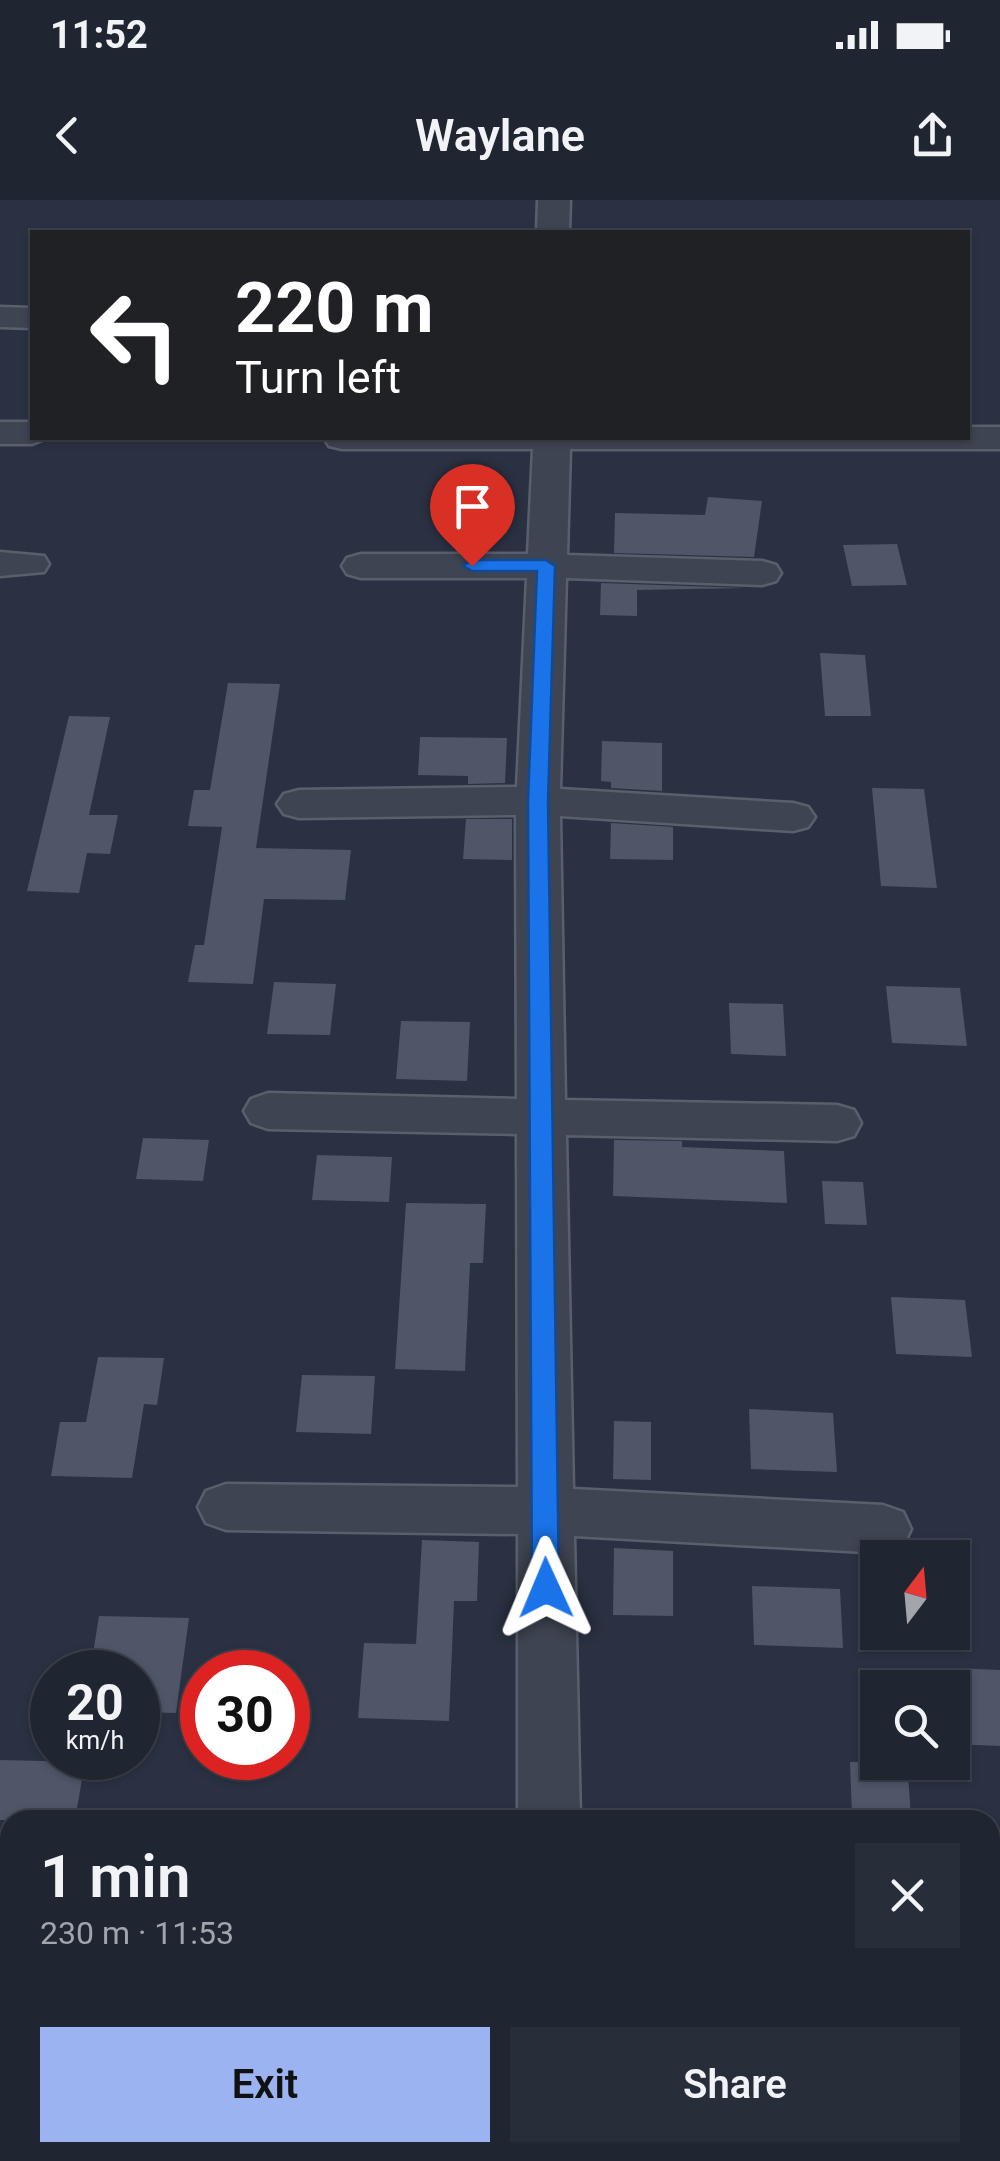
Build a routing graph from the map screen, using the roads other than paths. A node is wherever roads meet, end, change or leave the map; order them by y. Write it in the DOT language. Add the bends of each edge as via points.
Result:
graph roads {
  1 [pos="554,200"];
  2 [pos="553,230"];
  3 [pos="0,318"];
  4 [pos="30,318"];
  5 [pos="0,433"];
  6 [pos="30,433"];
  7 [pos="970,438"];
  8 [pos="1000,438"];
  9 [pos="552,440"];
  10 [pos="361,566"];
  11 [pos="546,566"];
  12 [pos="762,573"];
  13 [pos="538,801"];
  14 [pos="299,804"];
  15 [pos="793,817"];
  16 [pos="268,1111"];
  17 [pos="542,1119"];
  18 [pos="838,1123"];
  19 [pos="226,1507"];
  20 [pos="544,1511"];
  21 [pos="884,1529"];
  22 [pos="549,1810"];
  1 -- 2 [label="street"];
  3 -- 4 [label="street"];
  5 -- 6 [label="street"];
  7 -- 8 [label="street"];
  9 -- 11 [label="street"];
  10 -- 11 [label="street"];
  11 -- 12 [label="street"];
  11 -- 13 [label="street"];
  13 -- 14 [label="street"];
  13 -- 15 [label="street"];
  13 -- 17 [label="street"];
  16 -- 17 [label="street"];
  17 -- 18 [label="street"];
  17 -- 20 [label="street"];
  19 -- 20 [label="street"];
  20 -- 21 [label="street"];
  20 -- 22 [label="street"];
}
